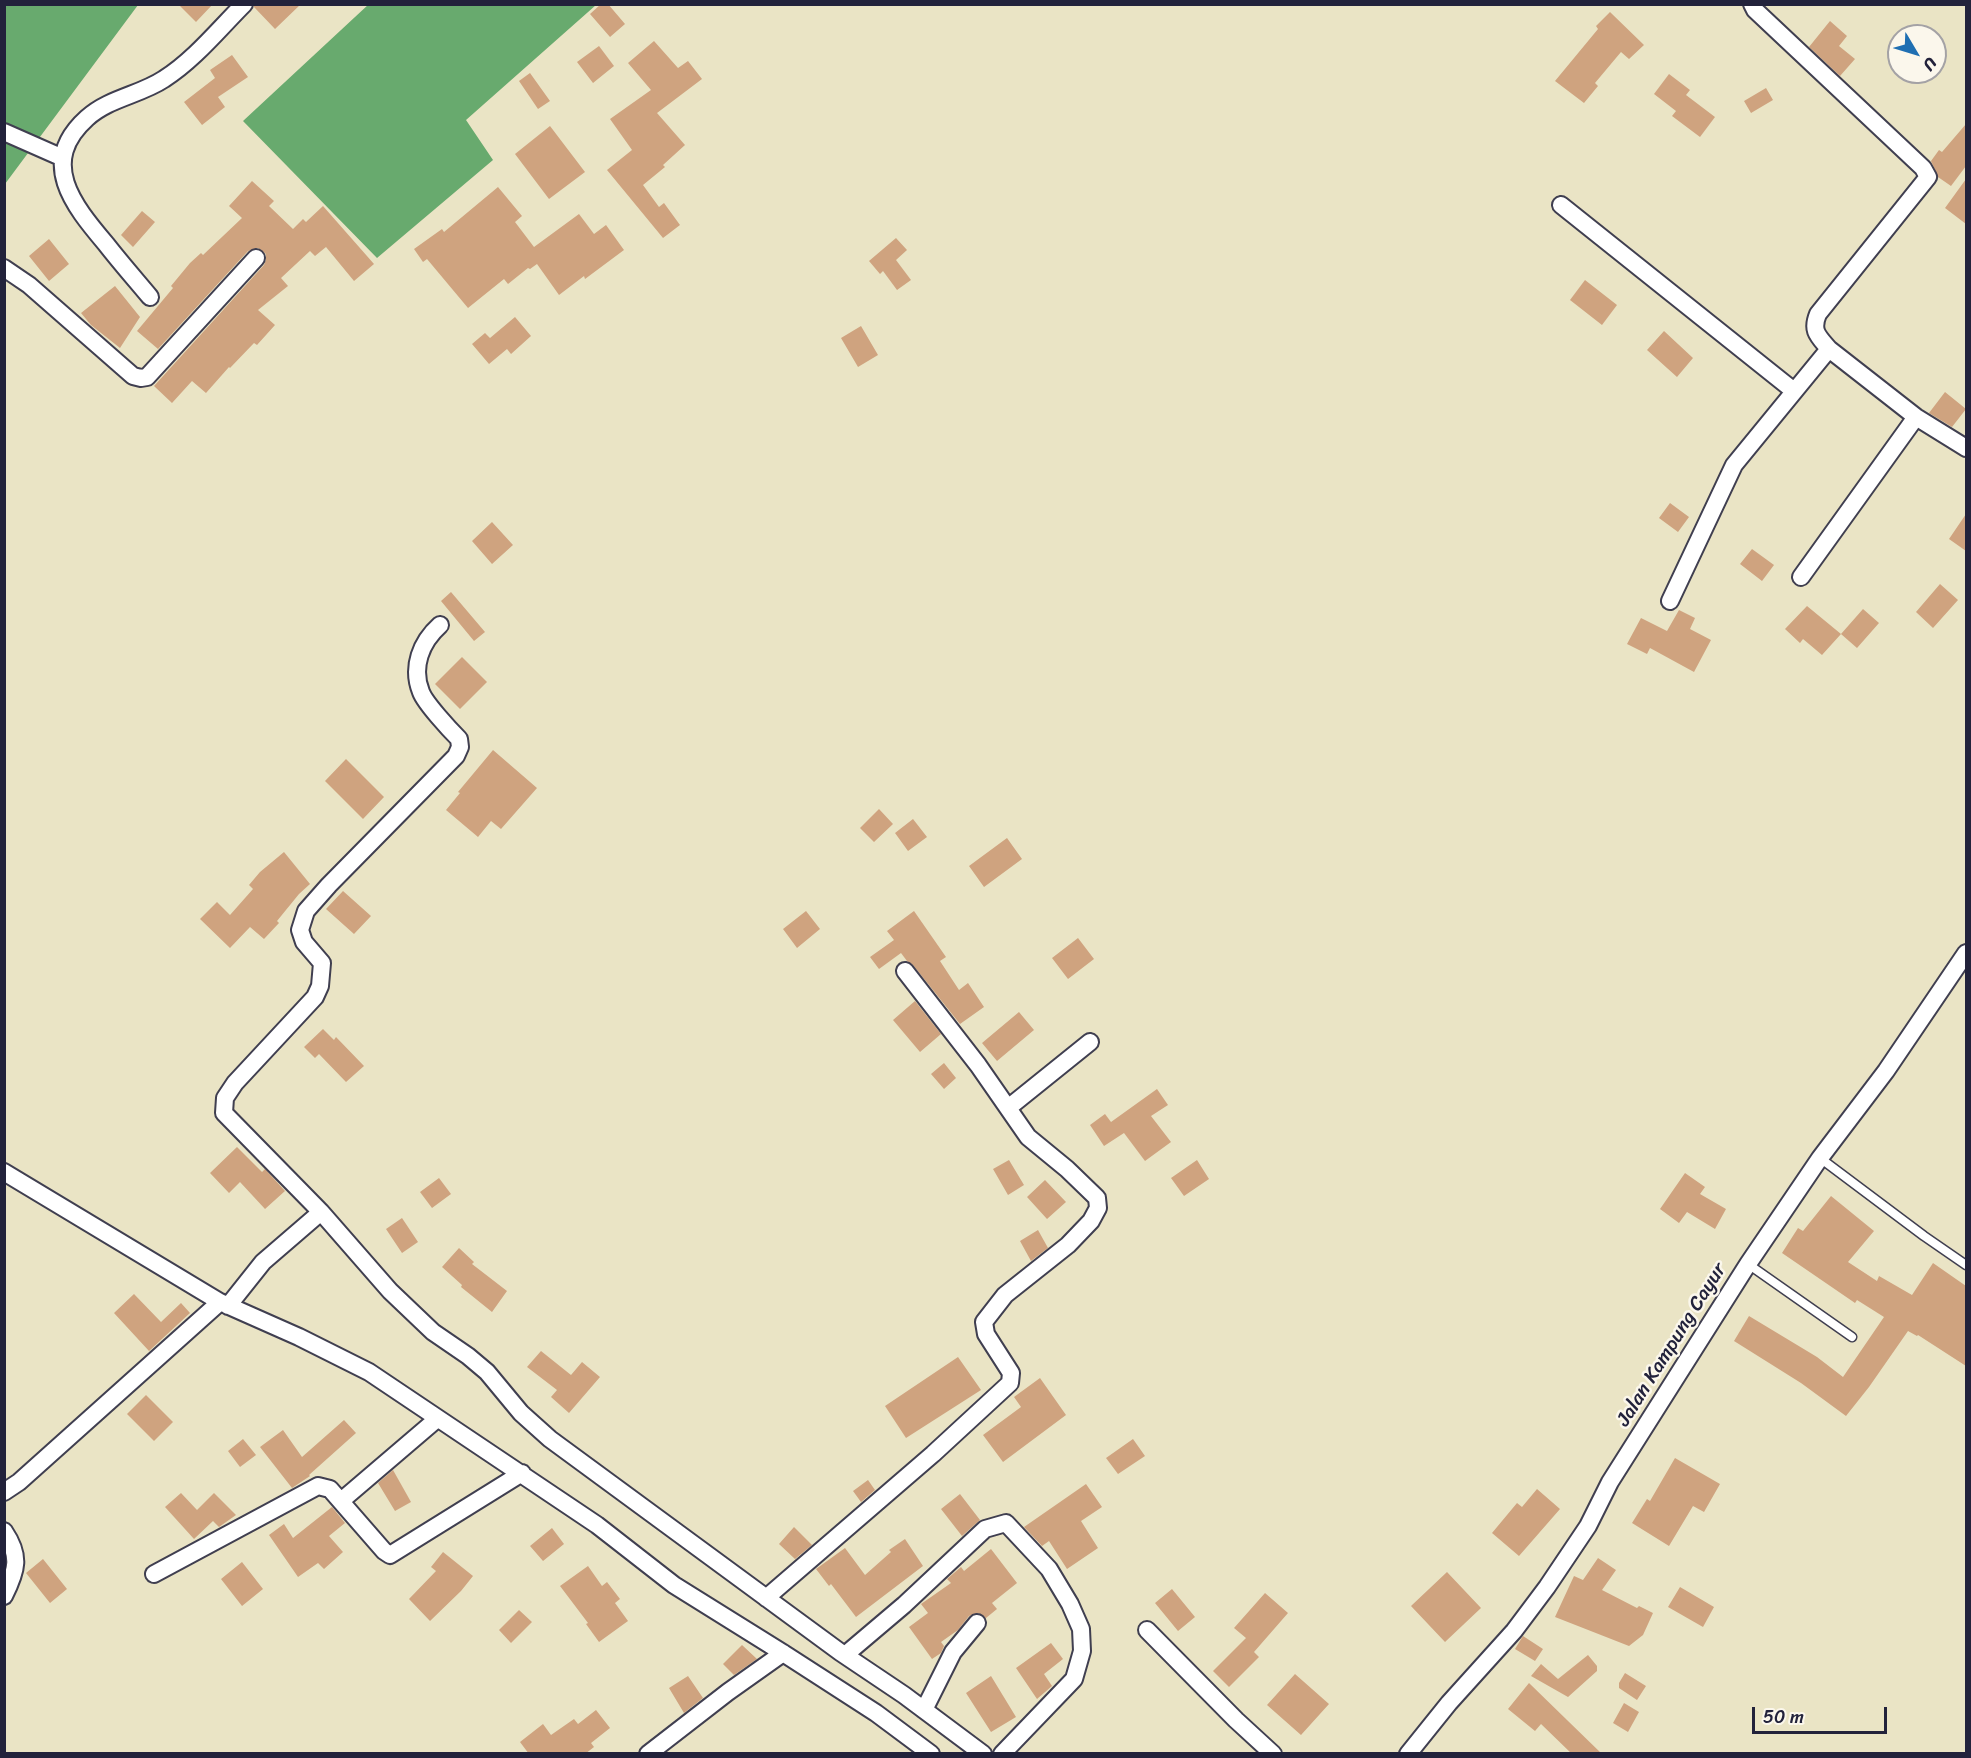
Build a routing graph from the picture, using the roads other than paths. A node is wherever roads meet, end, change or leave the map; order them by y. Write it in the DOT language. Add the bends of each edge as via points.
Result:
graph roads {
  1 [pos="244,4"];
  2 [pos="1752,4"];
  3 [pos="4,132"];
  4 [pos="63,158"];
  5 [pos="1561,205"];
  6 [pos="256,258"];
  7 [pos="4,268"];
  8 [pos="150,297"];
  9 [pos="1829,349"];
  10 [pos="1794,391"];
  11 [pos="1916,417"];
  12 [pos="1966,448"];
  13 [pos="1801,577"];
  14 [pos="1670,601"];
  15 [pos="440,625"];
  16 [pos="1966,953"];
  17 [pos="905,971"];
  18 [pos="1090,1042"];
  19 [pos="1008,1108"];
  20 [pos="1820,1158"];
  21 [pos="4,1172"];
  22 [pos="321,1212"];
  23 [pos="1748,1264"];
  24 [pos="1966,1265"];
  25 [pos="224,1304"];
  26 [pos="1852,1337"];
  27 [pos="437,1419"];
  28 [pos="522,1473"];
  29 [pos="4,1492"];
  30 [pos="341,1501"];
  31 [pos="4,1531"];
  32 [pos="154,1574"];
  33 [pos="4,1596"];
  34 [pos="766,1598"];
  35 [pos="977,1623"];
  36 [pos="1147,1630"];
  37 [pos="783,1653"];
  38 [pos="845,1655"];
  39 [pos="924,1710"];
  40 [pos="648,1754"];
  41 [pos="931,1754"];
  42 [pos="983,1754"];
  43 [pos="1002,1754"];
  44 [pos="1273,1754"];
  45 [pos="1408,1754"];
  1 -- 4 [label="street" via="166,78 88,117 75,131"];
  2 -- 9 [label="street" via="1928,177 1818,314 1814,323 1817,336"];
  3 -- 4 [label="street"];
  4 -- 8 [label="street" via="69,194 83,217"];
  5 -- 10 [label="street"];
  6 -- 7 [label="street" via="177,346 147,377 141,378 133,376 29,285"];
  9 -- 10 [label="street"];
  9 -- 11 [label="street"];
  10 -- 14 [label="street" via="1734,465"];
  11 -- 12 [label="street"];
  11 -- 13 [label="street"];
  15 -- 22 [label="street" via="421,648 417,666 421,693 459,740 456,756 306,912 300,930 304,942 322,963 320,986 315,997 225,1098 224,1113"];
  16 -- 20 [label="street, Jalan Kampung Cayur" via="1886,1071"];
  17 -- 19 [label="street"];
  18 -- 19 [label="street"];
  19 -- 34 [label="street" via="1028,1137 1097,1198 1098,1208 1068,1245 1005,1295 984,1322 986,1334 1011,1373 1010,1383"];
  20 -- 23 [label="street, Jalan Kampung Cayur"];
  20 -- 24 [label="lane"];
  21 -- 25 [label="street"];
  22 -- 25 [label="street" via="262,1262"];
  22 -- 34 [label="street" via="390,1291 433,1332 487,1372 521,1413 550,1439"];
  23 -- 26 [label="lane"];
  23 -- 45 [label="street, Jalan Kampung Cayur" via="1547,1587"];
  25 -- 27 [label="street" via="369,1372"];
  25 -- 29 [label="street"];
  27 -- 28 [label="street"];
  27 -- 30 [label="street"];
  28 -- 30 [label="street" via="390,1555"];
  28 -- 37 [label="street" via="674,1585"];
  30 -- 32 [label="street" via="326,1487 313,1487"];
  31 -- 33 [label="street" via="14,1545 17,1561"];
  34 -- 38 [label="street"];
  35 -- 39 [label="street" via="953,1652"];
  36 -- 44 [label="street"];
  37 -- 40 [label="street"];
  37 -- 41 [label="street"];
  38 -- 39 [label="street"];
  38 -- 43 [label="street" via="985,1529 1006,1523 1049,1569 1070,1604 1082,1629 1082,1650 1070,1684"];
  39 -- 42 [label="street"];
}
